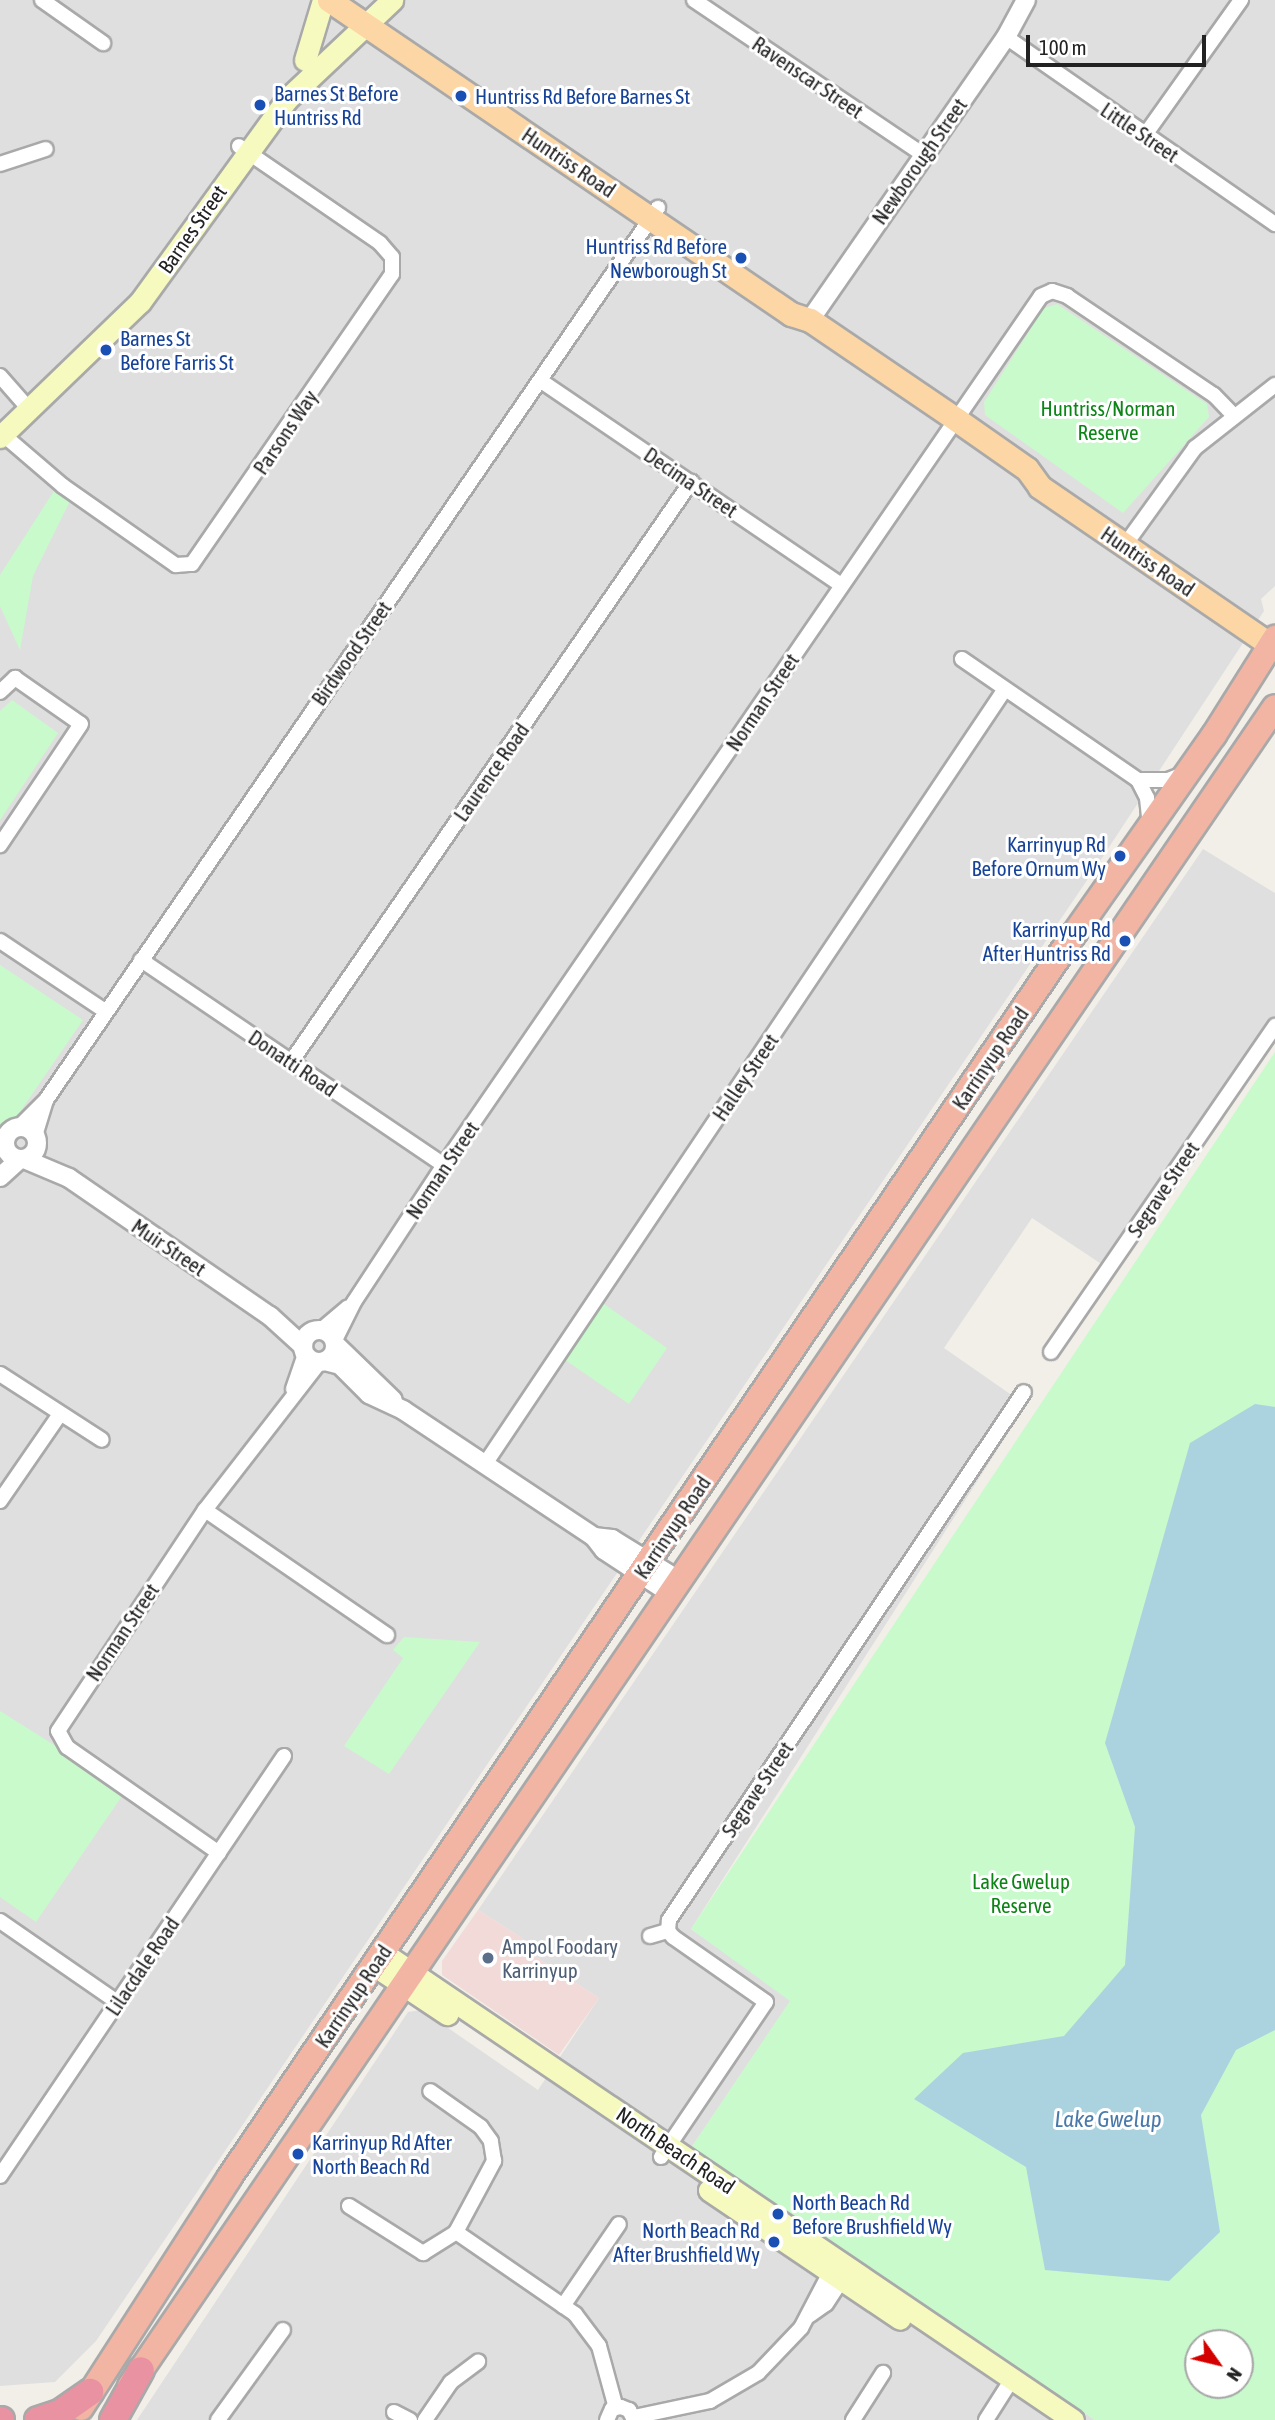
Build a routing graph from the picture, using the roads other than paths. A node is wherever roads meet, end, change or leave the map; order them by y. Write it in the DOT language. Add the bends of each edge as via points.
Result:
graph roads {
  1 [pos="43,0"];
  2 [pos="323,0"];
  3 [pos="329,0"];
  4 [pos="694,0"];
  5 [pos="1026,0"];
  6 [pos="1241,0"];
  7 [pos="368,9"];
  8 [pos="1006,37"];
  9 [pos="103,43"];
  10 [pos="305,60"];
  11 [pos="1145,135"];
  12 [pos="46,149"];
  13 [pos="243,149"];
  14 [pos="922,154"];
  15 [pos="0,164"];
  16 [pos="655,213"];
  17 [pos="1275,224"];
  18 [pos="810,320"];
  19 [pos="0,376"];
  20 [pos="541,381"];
  21 [pos="1275,384"];
  22 [pos="26,405"];
  23 [pos="1233,415"];
  24 [pos="957,420"];
  25 [pos="1,432"];
  26 [pos="691,482"];
  27 [pos="1128,539"];
  28 [pos="841,585"];
  29 [pos="1274,640"];
  30 [pos="962,659"];
  31 [pos="1005,689"];
  32 [pos="0,692"];
  33 [pos="1275,707"];
  34 [pos="1188,772"];
  35 [pos="1138,780"];
  36 [pos="1150,827"];
  37 [pos="0,845"];
  38 [pos="1074,934"];
  39 [pos="0,941"];
  40 [pos="1104,954"];
  41 [pos="141,960"];
  42 [pos="105,1011"];
  43 [pos="1275,1026"];
  44 [pos="291,1062"];
  45 [pos="46,1100"];
  46 [pos="18,1128"];
  47 [pos="36,1140"];
  48 [pos="3,1153"];
  49 [pos="22,1159"];
  50 [pos="444,1165"];
  51 [pos="0,1177"];
  52 [pos="69,1178"];
  53 [pos="270,1316"];
  54 [pos="327,1336"];
  55 [pos="1051,1352"];
  56 [pos="313,1356"];
  57 [pos="0,1374"];
  58 [pos="1024,1392"];
  59 [pos="403,1410"];
  60 [pos="60,1414"];
  61 [pos="102,1440"];
  62 [pos="485,1464"];
  63 [pos="0,1501"];
  64 [pos="205,1510"];
  65 [pos="644,1568"];
  66 [pos="672,1586"];
  67 [pos="387,1635"];
  68 [pos="284,1756"];
  69 [pos="219,1853"];
  70 [pos="0,1921"];
  71 [pos="668,1931"];
  72 [pos="650,1936"];
  73 [pos="379,1959"];
  74 [pos="409,1979"];
  75 [pos="117,2002"];
  76 [pos="430,2091"];
  77 [pos="665,2151"];
  78 [pos="0,2176"];
  79 [pos="349,2206"];
  80 [pos="619,2224"];
  81 [pos="456,2232"];
  82 [pos="840,2270"];
  83 [pos="152,2292"];
  84 [pos="563,2306"];
  85 [pos="183,2314"];
  86 [pos="283,2330"];
  87 [pos="478,2362"];
  88 [pos="141,2370"];
  89 [pos="883,2373"];
  90 [pos="1013,2386"];
  91 [pos="90,2392"];
  92 [pos="616,2408"];
  93 [pos="394,2412"];
  94 [pos="634,2418"];
  95 [pos="38,2420"];
  96 [pos="73,2420"];
  97 [pos="104,2420"];
  98 [pos="113,2420"];
  99 [pos="218,2420"];
  100 [pos="411,2420"];
  101 [pos="425,2420"];
  102 [pos="607,2420"];
  103 [pos="853,2420"];
  104 [pos="986,2420"];
  105 [pos="994,2420"];
  106 [pos="1054,2420"];
  107 [pos="1073,2420"];
  1 -- 9 [label="street"];
  2 -- 10 [label="main road"];
  3 -- 7 [label="main road, Huntriss Road"];
  4 -- 14 [label="street, Ravenscar Street"];
  5 -- 8 [label="street, Newborough Street"];
  6 -- 11 [label="street"];
  7 -- 10 [label="main road, Barnes Street"];
  7 -- 13 [label="main road, Barnes Street"];
  7 -- 16 [label="main road, Huntriss Road"];
  8 -- 11 [label="street, Little Street"];
  8 -- 14 [label="street, Newborough Street"];
  10 -- 13 [label="main road, Barnes Street"];
  11 -- 17 [label="street, Little Street"];
  12 -- 15 [label="street"];
  13 -- 22 [label="main road, Barnes Street" via="132,296"];
  13 -- 25 [label="street, Parsons Way" via="380,243 392,257 392,274 192,564 176,565 53,478"];
  14 -- 18 [label="street, Newborough Street"];
  16 -- 18 [label="main road, Huntriss Road" via="790,314"];
  16 -- 20 [label="street, Birdwood Street"];
  18 -- 24 [label="main road, Huntriss Road"];
  19 -- 22 [label="street"];
  20 -- 26 [label="street, Decima Street"];
  20 -- 41 [label="street, Birdwood Street"];
  21 -- 23 [label="street"];
  22 -- 25 [label="main road, Barnes Street"];
  23 -- 24 [label="street, Norman Street" via="1203,387 1067,296 1052,291 1041,296"];
  23 -- 27 [label="street" via="1195,448"];
  24 -- 27 [label="main road, Huntriss Road" via="1027,469 1040,487"];
  24 -- 28 [label="street, Norman Street"];
  26 -- 28 [label="street, Decima Street"];
  26 -- 44 [label="street, Laurence Road"];
  27 -- 29 [label="main road, Huntriss Road"];
  28 -- 50 [label="street, Norman Street"];
  29 -- 34 [label="highway, Karrinyup Road"];
  30 -- 31 [label="street"];
  31 -- 35 [label="street"];
  31 -- 62 [label="street, Halley Street"];
  32 -- 37 [label="street" via="15,678 81,724"];
  33 -- 40 [label="highway, Karrinyup Road"];
  34 -- 35 [label="street" via="1168,780"];
  34 -- 36 [label="highway, Karrinyup Road"];
  35 -- 36 [label="street" via="1147,798"];
  36 -- 38 [label="highway, Karrinyup Road"];
  38 -- 40 [label="highway"];
  38 -- 65 [label="highway, Karrinyup Road"];
  39 -- 42 [label="street"];
  40 -- 66 [label="highway, Karrinyup Road"];
  41 -- 42 [label="street, Birdwood Street"];
  41 -- 44 [label="street, Donatti Road"];
  42 -- 45 [label="street, Birdwood Street"];
  43 -- 55 [label="street, Segrave Street"];
  44 -- 50 [label="street, Donatti Road"];
  45 -- 46 [label="street, Birdwood Street"];
  45 -- 47 [label="street, Birdwood Street"];
  46 -- 47 [label="street"];
  46 -- 48 [label="street" via="8,1135"];
  47 -- 49 [label="street"];
  47 -- 52 [label="street, Muir Street"];
  48 -- 49 [label="street, Muir Street"];
  49 -- 51 [label="street"];
  49 -- 52 [label="street, Muir Street"];
  50 -- 54 [label="street, Norman Street"];
  52 -- 53 [label="street, Muir Street"];
  53 -- 54 [label="street, Muir Street"];
  53 -- 56 [label="street, Muir Street"];
  54 -- 56 [label="street"];
  54 -- 56 [label="street"];
  54 -- 59 [label="street, Muir Street"];
  56 -- 59 [label="street, Muir Street" via="340,1365 369,1394"];
  56 -- 64 [label="street, Norman Street" via="292,1393"];
  57 -- 60 [label="street"];
  58 -- 71 [label="street, Segrave Street" via="669,1920"];
  59 -- 62 [label="street, Muir Street"];
  60 -- 61 [label="street"];
  60 -- 63 [label="street"];
  62 -- 65 [label="street, Muir Street" via="594,1537 612,1539"];
  64 -- 67 [label="street"];
  64 -- 69 [label="street, Norman Street" via="59,1724 59,1737 67,1748"];
  65 -- 66 [label="street, Muir Street"];
  65 -- 73 [label="highway, Karrinyup Road"];
  66 -- 74 [label="highway, Karrinyup Road"];
  68 -- 69 [label="street, Lilacdale Road"];
  69 -- 75 [label="street, Lilacdale Road"];
  70 -- 75 [label="street"];
  71 -- 72 [label="street"];
  71 -- 77 [label="street" via="766,2002"];
  73 -- 74 [label="main road, North Beach Road"];
  73 -- 83 [label="highway, Karrinyup Road"];
  74 -- 77 [label="main road, North Beach Road"];
  74 -- 85 [label="highway, Karrinyup Road"];
  75 -- 78 [label="street, Lilacdale Road"];
  76 -- 81 [label="street" via="481,2127 491,2141 494,2161"];
  77 -- 82 [label="main road, North Beach Road"];
  79 -- 81 [label="street" via="423,2253"];
  80 -- 84 [label="street"];
  81 -- 84 [label="street"];
  82 -- 90 [label="main road, North Beach Road"];
  82 -- 94 [label="street" via="826,2304 810,2315 780,2352 735,2389 710,2401"];
  83 -- 85 [label="highway"];
  83 -- 91 [label="highway, Karrinyup Road"];
  84 -- 92 [label="street" via="575,2314 599,2346"];
  85 -- 88 [label="highway, Karrinyup Road"];
  86 -- 99 [label="street"];
  87 -- 101 [label="street" via="451,2382"];
  88 -- 97 [label="highway, Karrinyup Road"];
  88 -- 98 [label="highway"];
  89 -- 103 [label="street"];
  90 -- 104 [label="street"];
  90 -- 105 [label="street"];
  90 -- 106 [label="main road, North Beach Road"];
  90 -- 107 [label="main road, North Beach Road"];
  91 -- 95 [label="highway" via="60,2413"];
  91 -- 96 [label="highway, Karrinyup Road"];
  92 -- 94 [label="street" via="625,2408"];
  92 -- 102 [label="street"];
  93 -- 100 [label="street"];
}
